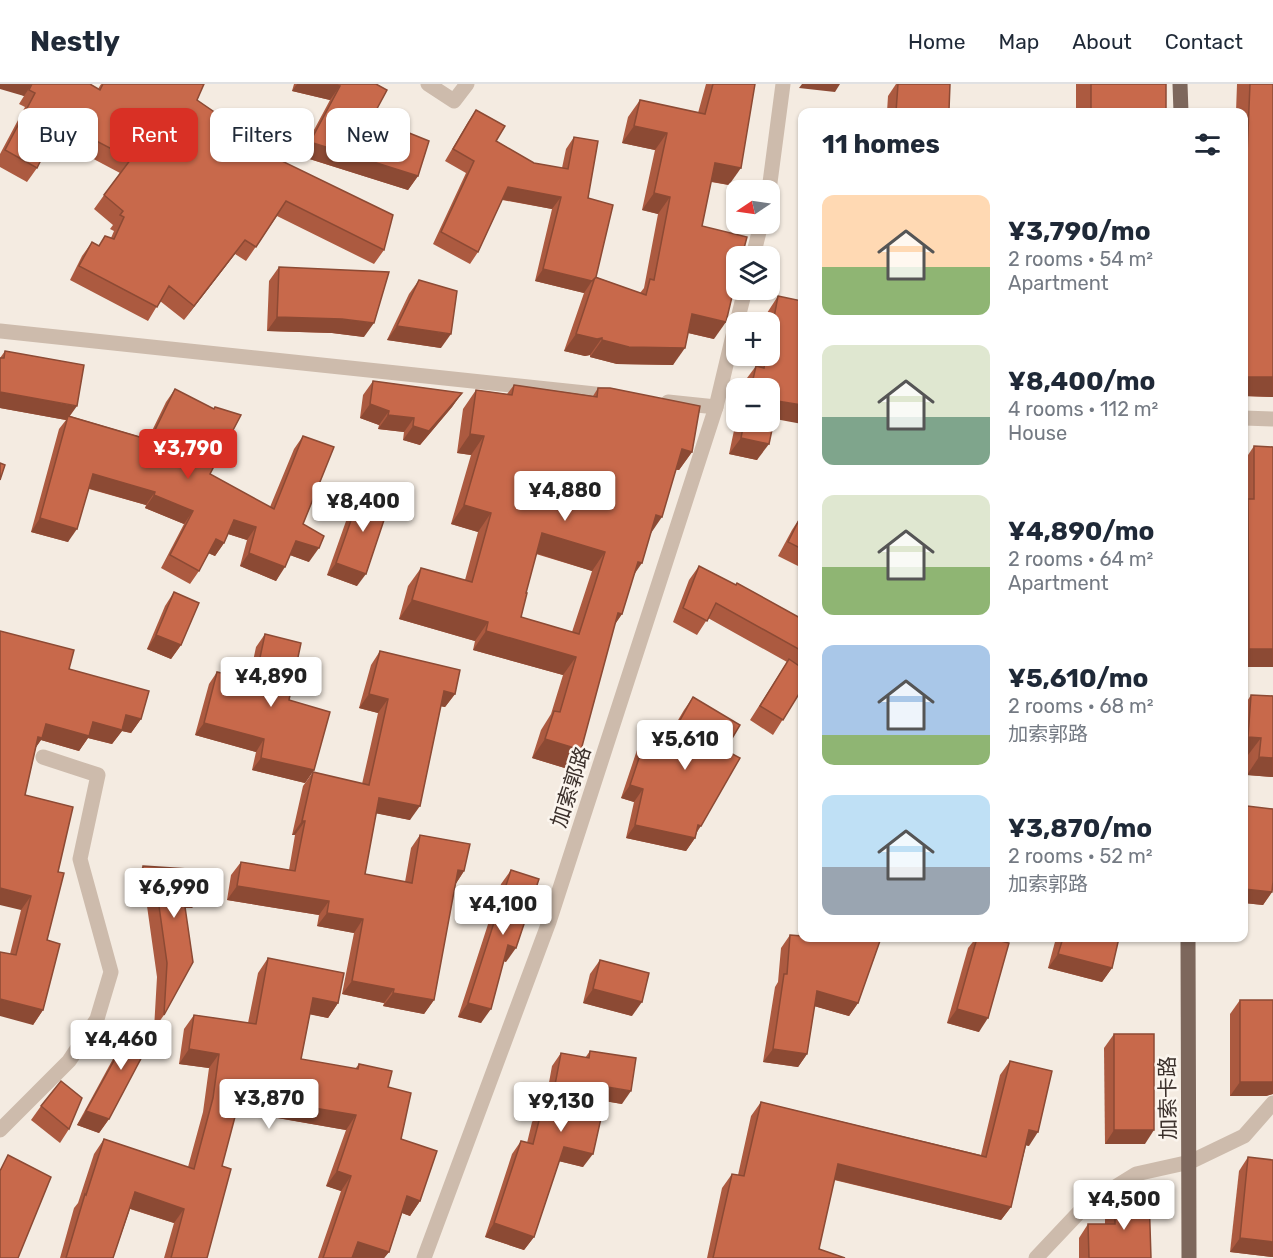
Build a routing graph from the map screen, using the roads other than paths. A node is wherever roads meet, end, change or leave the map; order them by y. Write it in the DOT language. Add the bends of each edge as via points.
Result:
graph roads {
  1 [pos="428,84"];
  2 [pos="467,84"];
  3 [pos="783,84"];
  4 [pos="1180,84"];
  5 [pos="1181,108"];
  6 [pos="770,180"];
  7 [pos="0,331"];
  8 [pos="726,366"];
  9 [pos="632,398"];
  10 [pos="656,400"];
  11 [pos="716,407"];
  12 [pos="1248,418"];
  13 [pos="1273,419"];
  14 [pos="43,757"];
  15 [pos="1188,942"];
  16 [pos="1273,1103"];
  17 [pos="0,1130"];
  18 [pos="1190,1162"];
  19 [pos="424,1258"];
  20 [pos="1036,1258"];
  21 [pos="1189,1258"];
  1 -- 2 [label="street" via="454,101"];
  3 -- 6 [label="street"];
  4 -- 5 [label="main road"];
  7 -- 9 [label="street"];
  8 -- 11 [label="street, 加索郭路"];
  10 -- 11 [label="street"];
  11 -- 19 [label="street, 加索郭路" via="549,921"];
  12 -- 13 [label="street"];
  14 -- 17 [label="street" via="98,775 80,859 111,972 96,1019 69,1061"];
  15 -- 18 [label="main road, 加索卡路"];
  16 -- 18 [label="street" via="1244,1136"];
  18 -- 20 [label="street" via="1136,1174 1126,1180 1086,1205"];
  18 -- 21 [label="main road, 加索卡路"];
}
